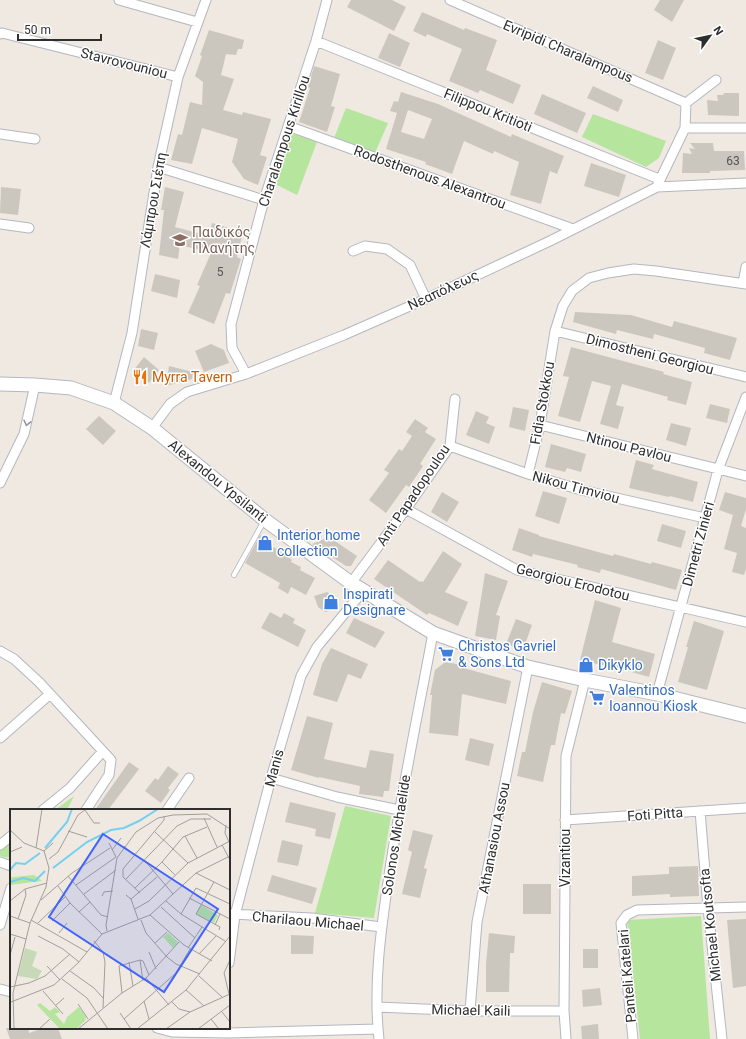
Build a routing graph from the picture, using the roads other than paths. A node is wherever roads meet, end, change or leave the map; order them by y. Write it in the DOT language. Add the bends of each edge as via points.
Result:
graph roads {
  1 [pos="119,0"];
  2 [pos="206,0"];
  3 [pos="327,0"];
  4 [pos="450,0"];
  5 [pos="197,22"];
  6 [pos="0,34"];
  7 [pos="316,41"];
  8 [pos="178,77"];
  9 [pos="716,80"];
  10 [pos="686,103"];
  11 [pos="288,126"];
  12 [pos="684,128"];
  13 [pos="746,128"];
  14 [pos="0,134"];
  15 [pos="35,138"];
  16 [pos="158,167"];
  17 [pos="658,183"];
  18 [pos="746,183"];
  19 [pos="264,200"];
  20 [pos="0,224"];
  21 [pos="29,228"];
  22 [pos="573,229"];
  23 [pos="353,251"];
  24 [pos="746,267"];
  25 [pos="745,284"];
  26 [pos="426,299"];
  27 [pos="555,331"];
  28 [pos="246,374"];
  29 [pos="746,377"];
  30 [pos="0,384"];
  31 [pos="35,385"];
  32 [pos="746,397"];
  33 [pos="455,399"];
  34 [pos="114,403"];
  35 [pos="540,425"];
  36 [pos="152,428"];
  37 [pos="450,446"];
  38 [pos="718,470"];
  39 [pos="528,474"];
  40 [pos="746,476"];
  41 [pos="0,483"];
  42 [pos="406,509"];
  43 [pos="705,518"];
  44 [pos="265,520"];
  45 [pos="234,575"];
  46 [pos="351,583"];
  47 [pos="363,591"];
  48 [pos="681,607"];
  49 [pos="746,622"];
  50 [pos="434,633"];
  51 [pos="0,651"];
  52 [pos="528,667"];
  53 [pos="585,680"];
  54 [pos="50,694"];
  55 [pos="657,694"];
  56 [pos="746,716"];
  57 [pos="0,738"];
  58 [pos="103,751"];
  59 [pos="189,778"];
  60 [pos="271,778"];
  61 [pos="746,808"];
  62 [pos="44,809"];
  63 [pos="87,809"];
  64 [pos="168,809"];
  65 [pos="398,810"];
  66 [pos="700,811"];
  67 [pos="565,820"];
  68 [pos="10,837"];
  69 [pos="0,845"];
  70 [pos="0,862"];
  71 [pos="10,866"];
  72 [pos="10,891"];
  73 [pos="746,907"];
  74 [pos="708,908"];
  75 [pos="232,914"];
  76 [pos="0,925"];
  77 [pos="381,927"];
  78 [pos="230,947"];
  79 [pos="0,989"];
  80 [pos="10,992"];
  81 [pos="377,1008"];
  82 [pos="564,1010"];
  83 [pos="470,1011"];
  84 [pos="161,1029"];
  85 [pos="378,1029"];
  86 [pos="229,1033"];
  87 [pos="379,1039"];
  88 [pos="566,1039"];
  89 [pos="633,1039"];
  90 [pos="722,1039"];
  1 -- 5 [label="street"];
  2 -- 5 [label="street, Λάμπρου Σιέπη"];
  3 -- 7 [label="street, Charalampous Kirillou"];
  4 -- 10 [label="street, Evripidi Charalampous"];
  5 -- 8 [label="street, Λάμπρου Σιέπη"];
  6 -- 8 [label="street, Stavrovouniou"];
  7 -- 11 [label="street, Charalampous Kirillou"];
  7 -- 17 [label="street, Filippou Kritioti"];
  8 -- 16 [label="street, Λάμπρου Σιέπη"];
  9 -- 10 [label="street"];
  10 -- 12 [label="street"];
  11 -- 19 [label="street, Charalampous Kirillou"];
  11 -- 22 [label="street, Rodosthenous Alexantrou"];
  12 -- 13 [label="street"];
  12 -- 17 [label="street"];
  14 -- 15 [label="street"];
  16 -- 19 [label="street"];
  16 -- 34 [label="street, Λάμπρου Σιέπη" via="132,333"];
  17 -- 18 [label="street, Νεαπόλεως"];
  17 -- 22 [label="street, Νεαπόλεως"];
  19 -- 28 [label="street, Charalampous Kirillou" via="231,324 232,348"];
  20 -- 21 [label="street"];
  22 -- 26 [label="street, Νεαπόλεως"];
  23 -- 26 [label="street" via="365,246 387,249 410,265"];
  24 -- 25 [label="street"];
  25 -- 27 [label="street, Fidia Stokkou" via="649,270 608,273 589,278 572,290"];
  26 -- 28 [label="street, Νεαπόλεως"];
  27 -- 29 [label="street, Dimostheni Georgiou"];
  27 -- 35 [label="street, Fidia Stokkou"];
  28 -- 36 [label="street, Νεαπόλεως" via="187,392 170,404"];
  30 -- 31 [label="main road, Alexandou Ypsilanti"];
  31 -- 34 [label="main road, Alexandou Ypsilanti" via="71,388"];
  31 -- 41 [label="street, one-way" via="24,434"];
  32 -- 38 [label="street, Dimetri Zinieri"];
  33 -- 37 [label="street, Anti Papadopoulou"];
  34 -- 36 [label="main road, Alexandou Ypsilanti"];
  35 -- 38 [label="street, Ntinou Pavlou"];
  35 -- 39 [label="street, Fidia Stokkou"];
  36 -- 44 [label="main road, Alexandou Ypsilanti"];
  37 -- 39 [label="street, Nikou Timviou"];
  37 -- 42 [label="street, Anti Papadopoulou"];
  38 -- 40 [label="street, Ntinou Pavlou"];
  38 -- 43 [label="street, Dimetri Zinieri"];
  39 -- 43 [label="street, Nikou Timviou" via="582,490"];
  42 -- 46 [label="street, Anti Papadopoulou"];
  42 -- 48 [label="street, Georgiou Erodotou" via="517,570"];
  43 -- 48 [label="street, Dimetri Zinieri"];
  44 -- 45 [label="lane"];
  44 -- 46 [label="main road, Alexandou Ypsilanti"];
  46 -- 47 [label="main road, Alexandou Ypsilanti"];
  47 -- 50 [label="main road, Alexandou Ypsilanti"];
  47 -- 60 [label="street, Manis" via="317,647 301,676"];
  48 -- 49 [label="street, Georgiou Erodotou"];
  48 -- 55 [label="street, Dimetri Zinieri"];
  50 -- 52 [label="main road, Alexandou Ypsilanti"];
  50 -- 65 [label="street, Solonos Michaelide"];
  51 -- 54 [label="street" via="14,660"];
  52 -- 53 [label="main road, Alexandou Ypsilanti"];
  52 -- 83 [label="street, Athanasiou Assou" via="478,922"];
  53 -- 55 [label="main road, Alexandou Ypsilanti"];
  53 -- 67 [label="street, Vizantiou" via="566,756"];
  54 -- 57 [label="street"];
  54 -- 58 [label="street"];
  55 -- 56 [label="main road, Alexandou Ypsilanti"];
  58 -- 62 [label="street" via="70,788"];
  58 -- 63 [label="street" via="111,760 109,775"];
  59 -- 64 [label="street"];
  60 -- 65 [label="street" via="337,797"];
  60 -- 75 [label="street, Manis"];
  61 -- 66 [label="street, Foti Pitta"];
  65 -- 77 [label="street, Solonos Michaelide"];
  66 -- 67 [label="street, Foti Pitta"];
  66 -- 74 [label="street, Michael Koutsofta"];
  67 -- 82 [label="street, Vizantiou"];
  68 -- 69 [label="street"];
  70 -- 71 [label="street"];
  72 -- 76 [label="street"];
  73 -- 74 [label="street"];
  74 -- 89 [label="street, Panteli Katelari" via="637,910 627,915 621,923"];
  74 -- 90 [label="street, Michael Koutsofta"];
  75 -- 77 [label="street, Charilaou Michael" via="312,918"];
  75 -- 78 [label="street, Manis"];
  77 -- 81 [label="street, Solonos Michaelide"];
  79 -- 80 [label="street"];
  81 -- 83 [label="street, Michael Kaili"];
  81 -- 85 [label="street, Solonos Michaelide"];
  82 -- 83 [label="street, Michael Kaili"];
  82 -- 88 [label="street, Vizantiou"];
  84 -- 86 [label="street" via="172,1032"];
  85 -- 86 [label="street"];
  85 -- 87 [label="street, Solonos Michaelide"];
}
